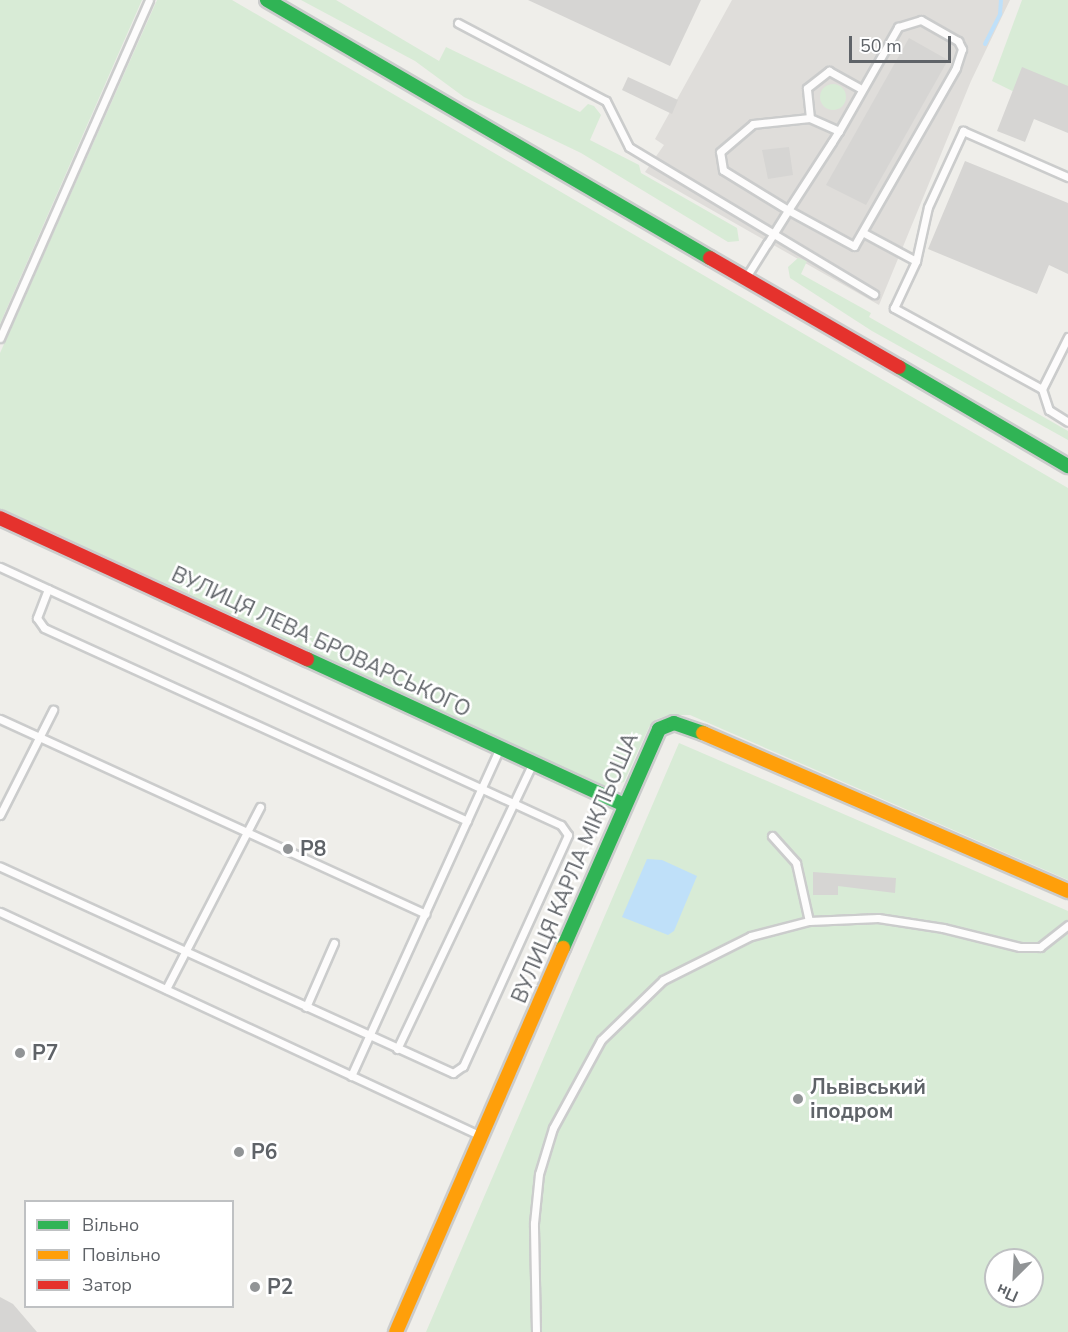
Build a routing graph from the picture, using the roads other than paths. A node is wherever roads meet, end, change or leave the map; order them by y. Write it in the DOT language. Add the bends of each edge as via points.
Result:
graph roads {
  1 [pos="149,0"];
  2 [pos="267,0"];
  3 [pos="458,24"];
  4 [pos="860,88"];
  5 [pos="810,118"];
  6 [pos="838,131"];
  7 [pos="1068,177"];
  8 [pos="788,210"];
  9 [pos="864,233"];
  10 [pos="773,234"];
  11 [pos="916,261"];
  12 [pos="747,276"];
  13 [pos="874,294"];
  14 [pos="1068,337"];
  15 [pos="0,338"];
  16 [pos="1042,389"];
  17 [pos="1068,422"];
  18 [pos="1068,466"];
  19 [pos="0,518"];
  20 [pos="0,567"];
  21 [pos="48,589"];
  22 [pos="52,710"];
  23 [pos="0,719"];
  24 [pos="39,737"];
  25 [pos="500,748"];
  26 [pos="533,763"];
  27 [pos="482,789"];
  28 [pos="513,803"];
  29 [pos="624,805"];
  30 [pos="260,807"];
  31 [pos="0,815"];
  32 [pos="467,821"];
  33 [pos="247,832"];
  34 [pos="772,836"];
  35 [pos="0,867"];
  36 [pos="1068,891"];
  37 [pos="0,912"];
  38 [pos="425,914"];
  39 [pos="808,921"];
  40 [pos="1068,925"];
  41 [pos="334,943"];
  42 [pos="185,952"];
  43 [pos="166,989"];
  44 [pos="306,1007"];
  45 [pos="369,1036"];
  46 [pos="397,1049"];
  47 [pos="351,1076"];
  48 [pos="484,1137"];
  49 [pos="396,1332"];
  50 [pos="536,1332"];
  1 -- 15 [label="lane"];
  2 -- 12 [label="main road"];
  3 -- 10 [label="lane" via="606,101 629,147"];
  4 -- 5 [label="lane" via="829,71 819,76 807,88"];
  4 -- 6 [label="lane"];
  4 -- 9 [label="lane" via="898,27 921,20 958,41 962,49 956,68"];
  5 -- 6 [label="lane"];
  5 -- 8 [label="lane" via="753,124 720,152 723,170"];
  6 -- 8 [label="lane"];
  7 -- 11 [label="lane" via="963,131 928,207"];
  8 -- 9 [label="lane" via="848,244 858,243"];
  8 -- 10 [label="lane"];
  9 -- 11 [label="lane"];
  10 -- 12 [label="lane"];
  10 -- 13 [label="lane"];
  11 -- 16 [label="lane" via="894,308"];
  12 -- 18 [label="main road"];
  14 -- 16 [label="lane"];
  16 -- 17 [label="lane" via="1049,410"];
  19 -- 25 [label="main road, ВУЛИЦЯ ЛЕВА БРОВАРСЬКОГО"];
  20 -- 21 [label="lane"];
  21 -- 27 [label="lane"];
  21 -- 32 [label="lane" via="37,618 44,628"];
  22 -- 24 [label="lane"];
  23 -- 24 [label="lane"];
  24 -- 31 [label="lane"];
  24 -- 33 [label="lane"];
  25 -- 26 [label="main road, ВУЛИЦЯ ЛЕВА БРОВАРСЬКОГО"];
  25 -- 27 [label="lane"];
  26 -- 28 [label="lane"];
  26 -- 29 [label="main road, ВУЛИЦЯ ЛЕВА БРОВАРСЬКОГО"];
  27 -- 28 [label="lane"];
  27 -- 32 [label="lane"];
  28 -- 46 [label="lane"];
  28 -- 46 [label="lane" via="561,825 568,835 463,1066 453,1073 447,1072"];
  29 -- 36 [label="main road, ВУЛИЦЯ КАРЛА МІКЛЬОША" via="653,735 674,723"];
  29 -- 48 [label="main road, ВУЛИЦЯ КАРЛА МІКЛЬОША"];
  30 -- 33 [label="lane"];
  32 -- 38 [label="lane"];
  33 -- 38 [label="lane"];
  33 -- 42 [label="lane"];
  34 -- 39 [label="lane" via="796,863"];
  35 -- 42 [label="lane"];
  37 -- 43 [label="lane"];
  38 -- 45 [label="lane"];
  39 -- 40 [label="lane" via="878,918 943,928 1020,947 1040,947"];
  39 -- 50 [label="lane" via="751,936 663,980 601,1040 553,1128 539,1173 534,1223"];
  41 -- 44 [label="lane"];
  42 -- 43 [label="lane"];
  42 -- 44 [label="lane"];
  43 -- 47 [label="lane"];
  44 -- 45 [label="lane"];
  45 -- 46 [label="lane"];
  45 -- 47 [label="lane"];
  47 -- 48 [label="lane"];
  48 -- 49 [label="main road, ВУЛИЦЯ КАРЛА МІКЛЬОША"];
}
